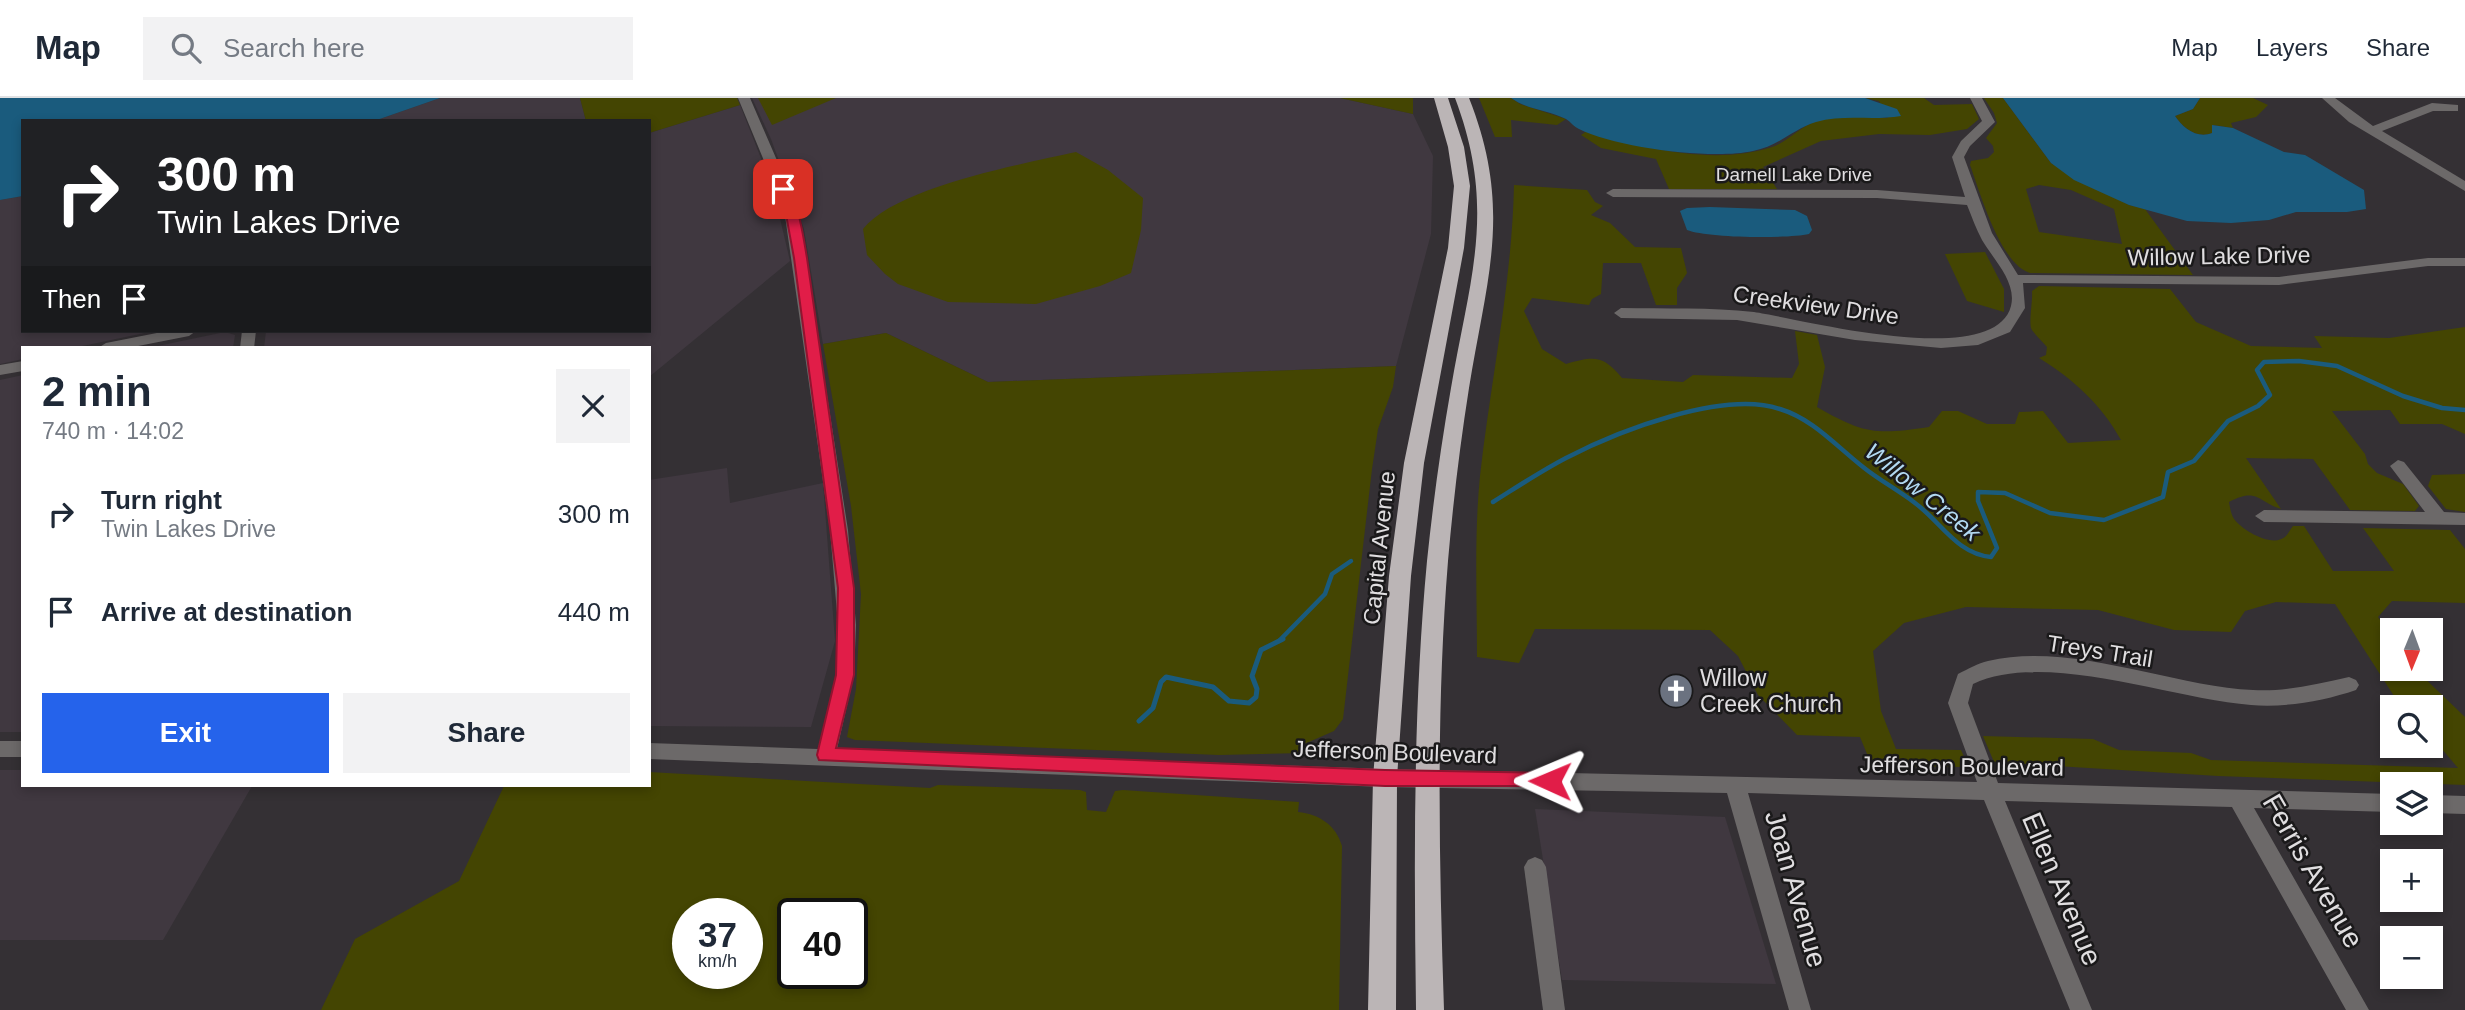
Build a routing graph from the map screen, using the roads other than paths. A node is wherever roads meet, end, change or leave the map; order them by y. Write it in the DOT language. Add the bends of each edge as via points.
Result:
graph roads {
  1 [pos="744,98"];
  2 [pos="1441,98"];
  3 [pos="1462,98"];
  4 [pos="1976,98"];
  5 [pos="2328,98"];
  6 [pos="2454,108"];
  7 [pos="2372,131"];
  8 [pos="2465,187"];
  9 [pos="1613,193"];
  10 [pos="1974,202"];
  11 [pos="2465,262"];
  12 [pos="2015,279"];
  13 [pos="1621,313"];
  14 [pos="179,333"];
  15 [pos="116,346"];
  16 [pos="21,366"];
  17 [pos="0,370"];
  18 [pos="2398,466"];
  19 [pos="2264,516"];
  20 [pos="2440,519"];
  21 [pos="2465,519"];
  22 [pos="2349,685"];
  23 [pos="0,749"];
  24 [pos="21,749"];
  25 [pos="651,751"];
  26 [pos="826,755"];
  27 [pos="1385,778"];
  28 [pos="1427,779"];
  29 [pos="1735,784"];
  30 [pos="1989,791"];
  31 [pos="2237,797"];
  32 [pos="2380,803"];
  33 [pos="2443,805"];
  34 [pos="2465,806"];
  35 [pos="1535,867"];
  36 [pos="1382,1010"];
  37 [pos="1430,1010"];
  38 [pos="1554,1010"];
  39 [pos="1800,1010"];
  40 [pos="2081,1010"];
  41 [pos="2358,1010"];
  1 -- 26 [label="street" via="791,209 839,530 848,625 845,675"];
  2 -- 27 [label="highway, Capital Avenue" via="1462,186 1459,228 1408,504"];
  3 -- 28 [label="highway" via="1484,166 1488,231 1440,535"];
  4 -- 10 [label="street" via="1989,122 1958,157"];
  5 -- 7 [label="street"];
  6 -- 7 [label="street" via="2432,107"];
  7 -- 8 [label="street"];
  9 -- 10 [label="street, Darnell Lake Drive" via="1877,194"];
  10 -- 12 [label="street" via="1986,235"];
  11 -- 12 [label="street, Willow Lake Drive" via="2428,262 2279,281"];
  12 -- 13 [label="street, Creekview Drive" via="2018,311 2003,332 1974,342 1936,344 1736,315"];
  14 -- 15 [label="street"];
  16 -- 17 [label="street"];
  18 -- 20 [label="street"];
  19 -- 20 [label="street"];
  20 -- 21 [label="street"];
  22 -- 30 [label="street, Treys Trail" via="2253,698 2075,669 2006,664 1980,670 1965,679 1958,703"];
  23 -- 24 [label="street"];
  25 -- 26 [label="street, Jefferson Boulevard"];
  26 -- 27 [label="street, Jefferson Boulevard"];
  27 -- 28 [label="street, Jefferson Boulevard"];
  27 -- 36 [label="highway, Capital Avenue"];
  28 -- 29 [label="street, Jefferson Boulevard"];
  28 -- 37 [label="highway"];
  29 -- 30 [label="street, Jefferson Boulevard"];
  29 -- 39 [label="street, Joan Avenue"];
  30 -- 31 [label="street, Jefferson Boulevard"];
  30 -- 40 [label="street, Ellen Avenue"];
  31 -- 32 [label="street, Jefferson Boulevard"];
  31 -- 41 [label="street, Ferris Avenue"];
  33 -- 34 [label="street"];
  35 -- 38 [label="street"];
}
